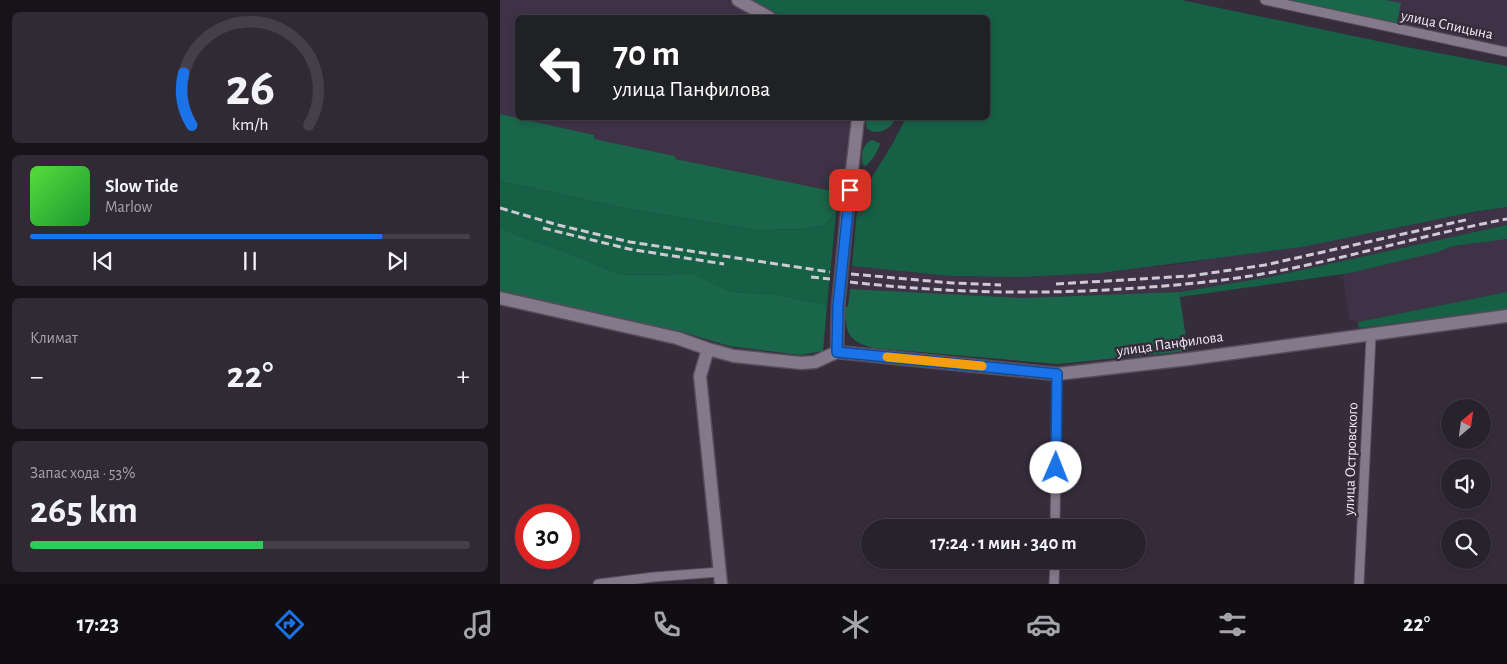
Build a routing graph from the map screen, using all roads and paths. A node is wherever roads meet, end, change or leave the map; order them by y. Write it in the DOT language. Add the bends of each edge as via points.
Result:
graph roads {
  1 [pos="738,0"];
  2 [pos="1265,0"];
  3 [pos="765,15"];
  4 [pos="1507,52"];
  5 [pos="858,120"];
  6 [pos="500,298"];
  7 [pos="1507,316"];
  8 [pos="1371,336"];
  9 [pos="708,349"];
  10 [pos="837,352"];
  11 [pos="1057,374"];
  12 [pos="1055,519"];
  13 [pos="1055,569"];
  14 [pos="720,578"];
  15 [pos="598,584"];
  16 [pos="1054,584"];
  17 [pos="1359,584"];
  1 -- 3 [label="main road"];
  2 -- 4 [label="street, улица Спицына"];
  5 -- 10 [label="main road, bridge" via="838,306"];
  6 -- 9 [label="main road" via="677,338"];
  7 -- 8 [label="main road, улица Панфилова"];
  8 -- 11 [label="main road, улица Панфилова"];
  8 -- 17 [label="street, улица Островского"];
  9 -- 10 [label="main road" via="734,356 801,363 815,362"];
  9 -- 14 [label="main road" via="700,376"];
  10 -- 11 [label="main road, улица Панфилова"];
  11 -- 12 [label="street"];
  13 -- 16 [label="street"];
  14 -- 15 [label="street" via="654,577"];
}
